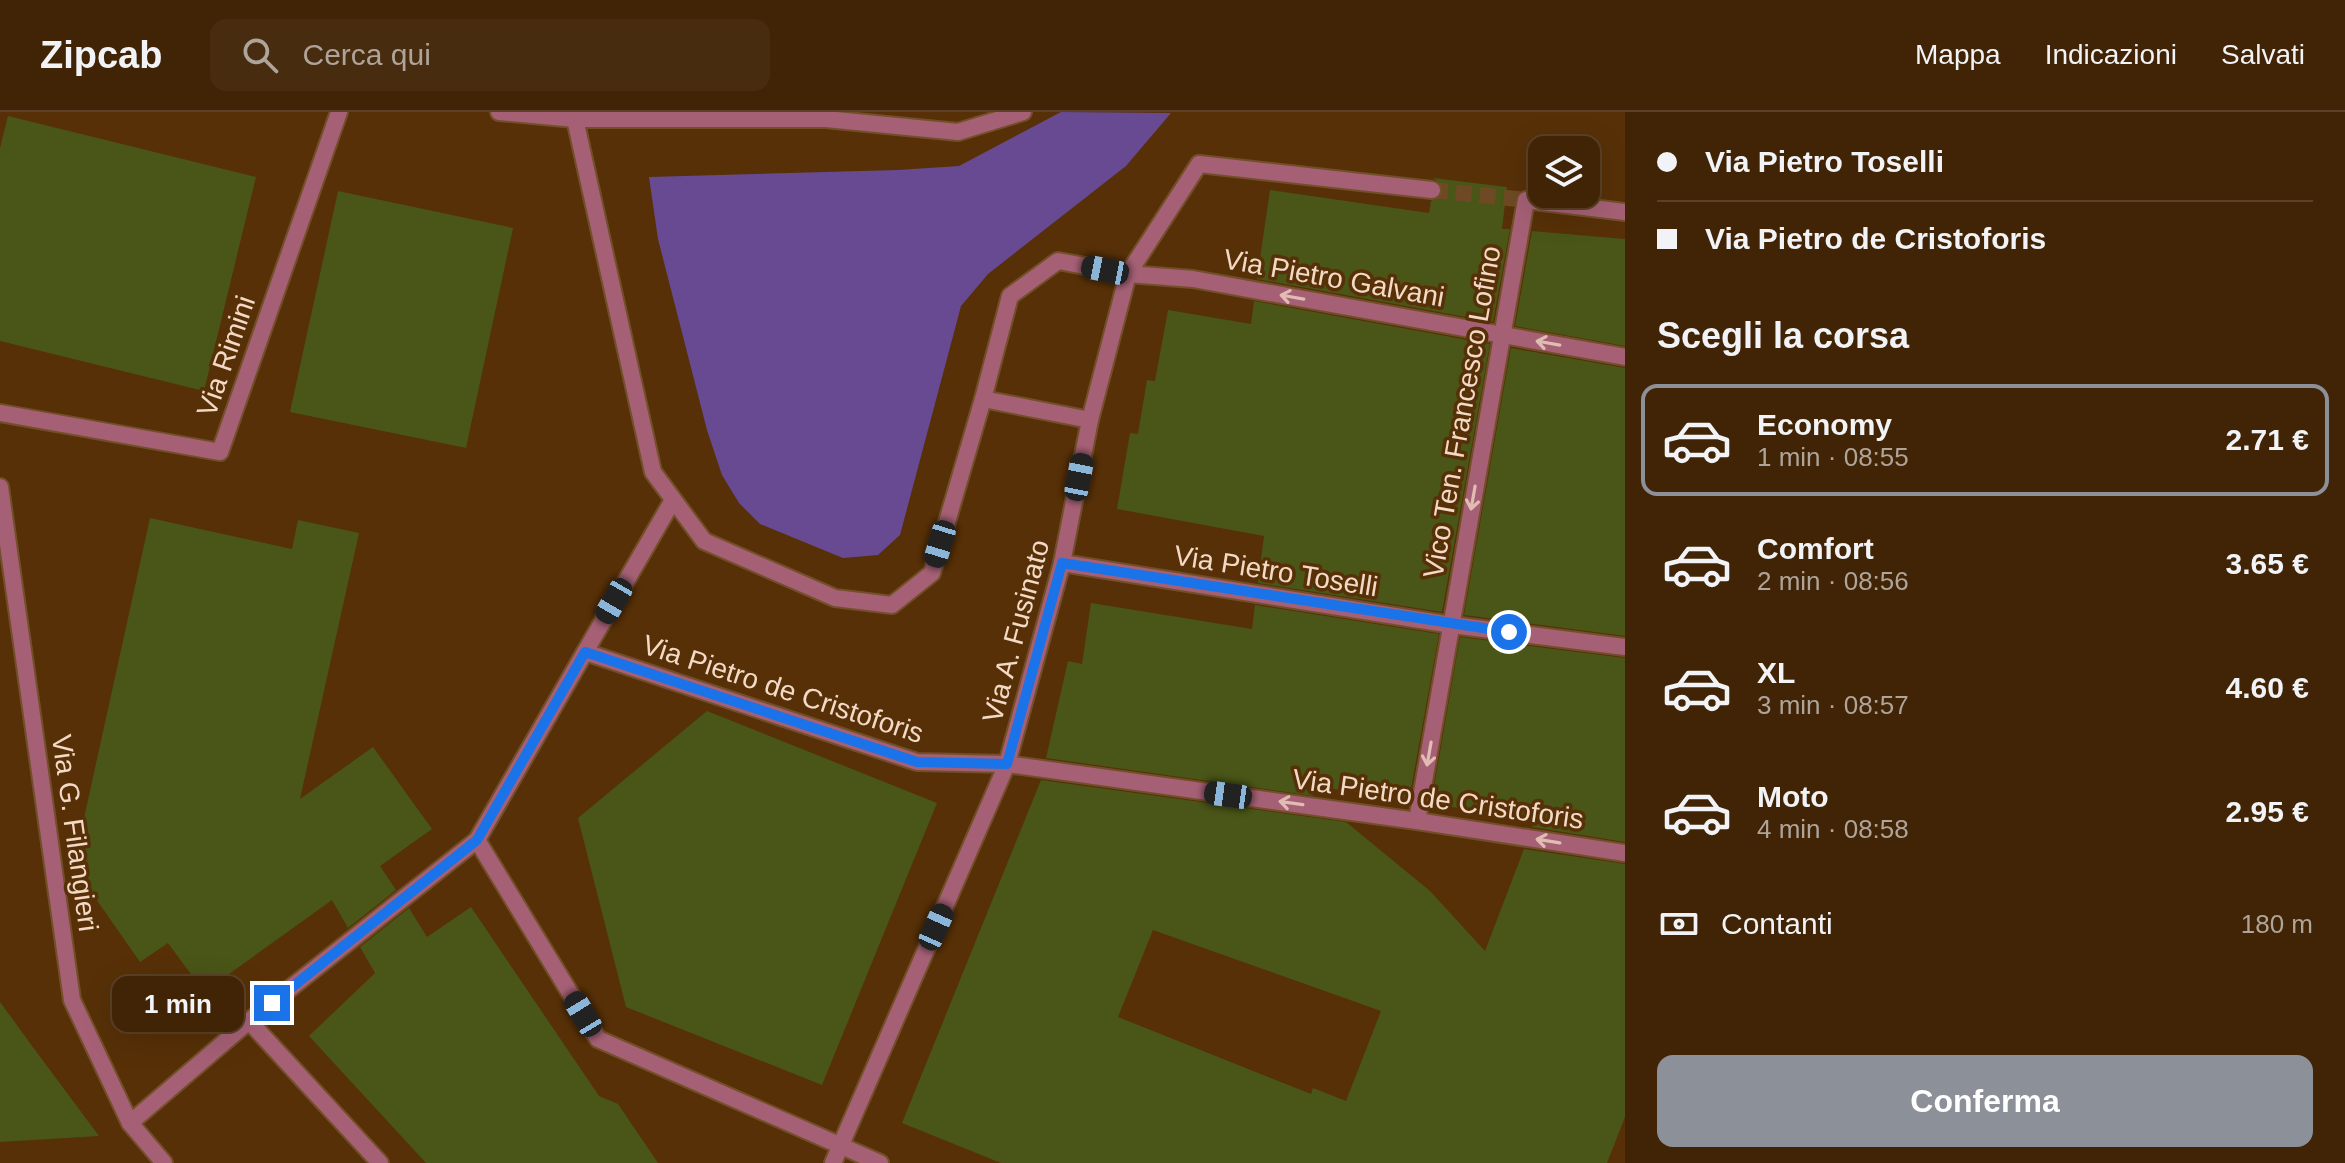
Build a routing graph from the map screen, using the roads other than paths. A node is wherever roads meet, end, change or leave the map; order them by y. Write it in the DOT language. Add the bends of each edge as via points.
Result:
graph roads {
  1 [pos="339,112"];
  2 [pos="499,112"];
  3 [pos="1023,112"];
  4 [pos="826,115"];
  5 [pos="575,119"];
  6 [pos="1432,190"];
  7 [pos="1625,212"];
  8 [pos="1128,274"];
  9 [pos="1501,334"];
  10 [pos="1625,357"];
  11 [pos="983,399"];
  12 [pos="0,413"];
  13 [pos="1090,420"];
  14 [pos="0,487"];
  15 [pos="673,500"];
  16 [pos="1062,563"];
  17 [pos="1452,625"];
  18 [pos="1625,647"];
  19 [pos="585,652"];
  20 [pos="1007,764"];
  21 [pos="1417,821"];
  22 [pos="477,840"];
  23 [pos="1625,853"];
  24 [pos="249,1021"];
  25 [pos="130,1123"];
  26 [pos="840,1145"];
  27 [pos="164,1163"];
  28 [pos="380,1163"];
  29 [pos="833,1163"];
  30 [pos="880,1163"];
  1 -- 12 [label="street, Via Rimini" via="220,452"];
  2 -- 5 [label="street"];
  3 -- 4 [label="street" via="958,132"];
  4 -- 5 [label="street"];
  5 -- 15 [label="street, Via Pietro Galvani" via="653,472"];
  6 -- 8 [label="street, Via A. Fusinato" via="1199,164"];
  7 -- 9 [label="street, Vico Ten. Francesco Lofino" via="1526,200"];
  9 -- 8 [label="street, Via Pietro Galvani, one-way" via="1193,279"];
  8 -- 11 [label="street, Via Pietro Galvani" via="1058,261 1010,296"];
  8 -- 13 [label="street, Via A. Fusinato"];
  10 -- 9 [label="street, Via Pietro Galvani, one-way"];
  9 -- 17 [label="street, Vico Ten. Francesco Lofino, one-way"];
  11 -- 13 [label="street"];
  11 -- 15 [label="street, Via Pietro Galvani" via="932,573 892,605 835,598 704,541"];
  13 -- 16 [label="street, Via A. Fusinato"];
  14 -- 25 [label="street, Via G. Filangieri" via="72,1000"];
  15 -- 19 [label="street"];
  16 -- 17 [label="street, Via Pietro Toselli"];
  16 -- 20 [label="street, Via A. Fusinato"];
  17 -- 18 [label="street, Via Pietro Toselli"];
  17 -- 21 [label="street, Vico Ten. Francesco Lofino, one-way"];
  19 -- 20 [label="street, Via Pietro de Cristoforis" via="917,762"];
  19 -- 22 [label="street"];
  21 -- 20 [label="street, Via Pietro de Cristoforis, one-way"];
  20 -- 26 [label="street, Via A. Fusinato"];
  23 -- 21 [label="street, Via Pietro de Cristoforis, one-way"];
  22 -- 24 [label="street"];
  22 -- 26 [label="street" via="598,1039"];
  24 -- 25 [label="street"];
  24 -- 28 [label="street"];
  25 -- 27 [label="street, Via G. Filangieri"];
  26 -- 29 [label="street, Via A. Fusinato"];
  26 -- 30 [label="street"];
}
